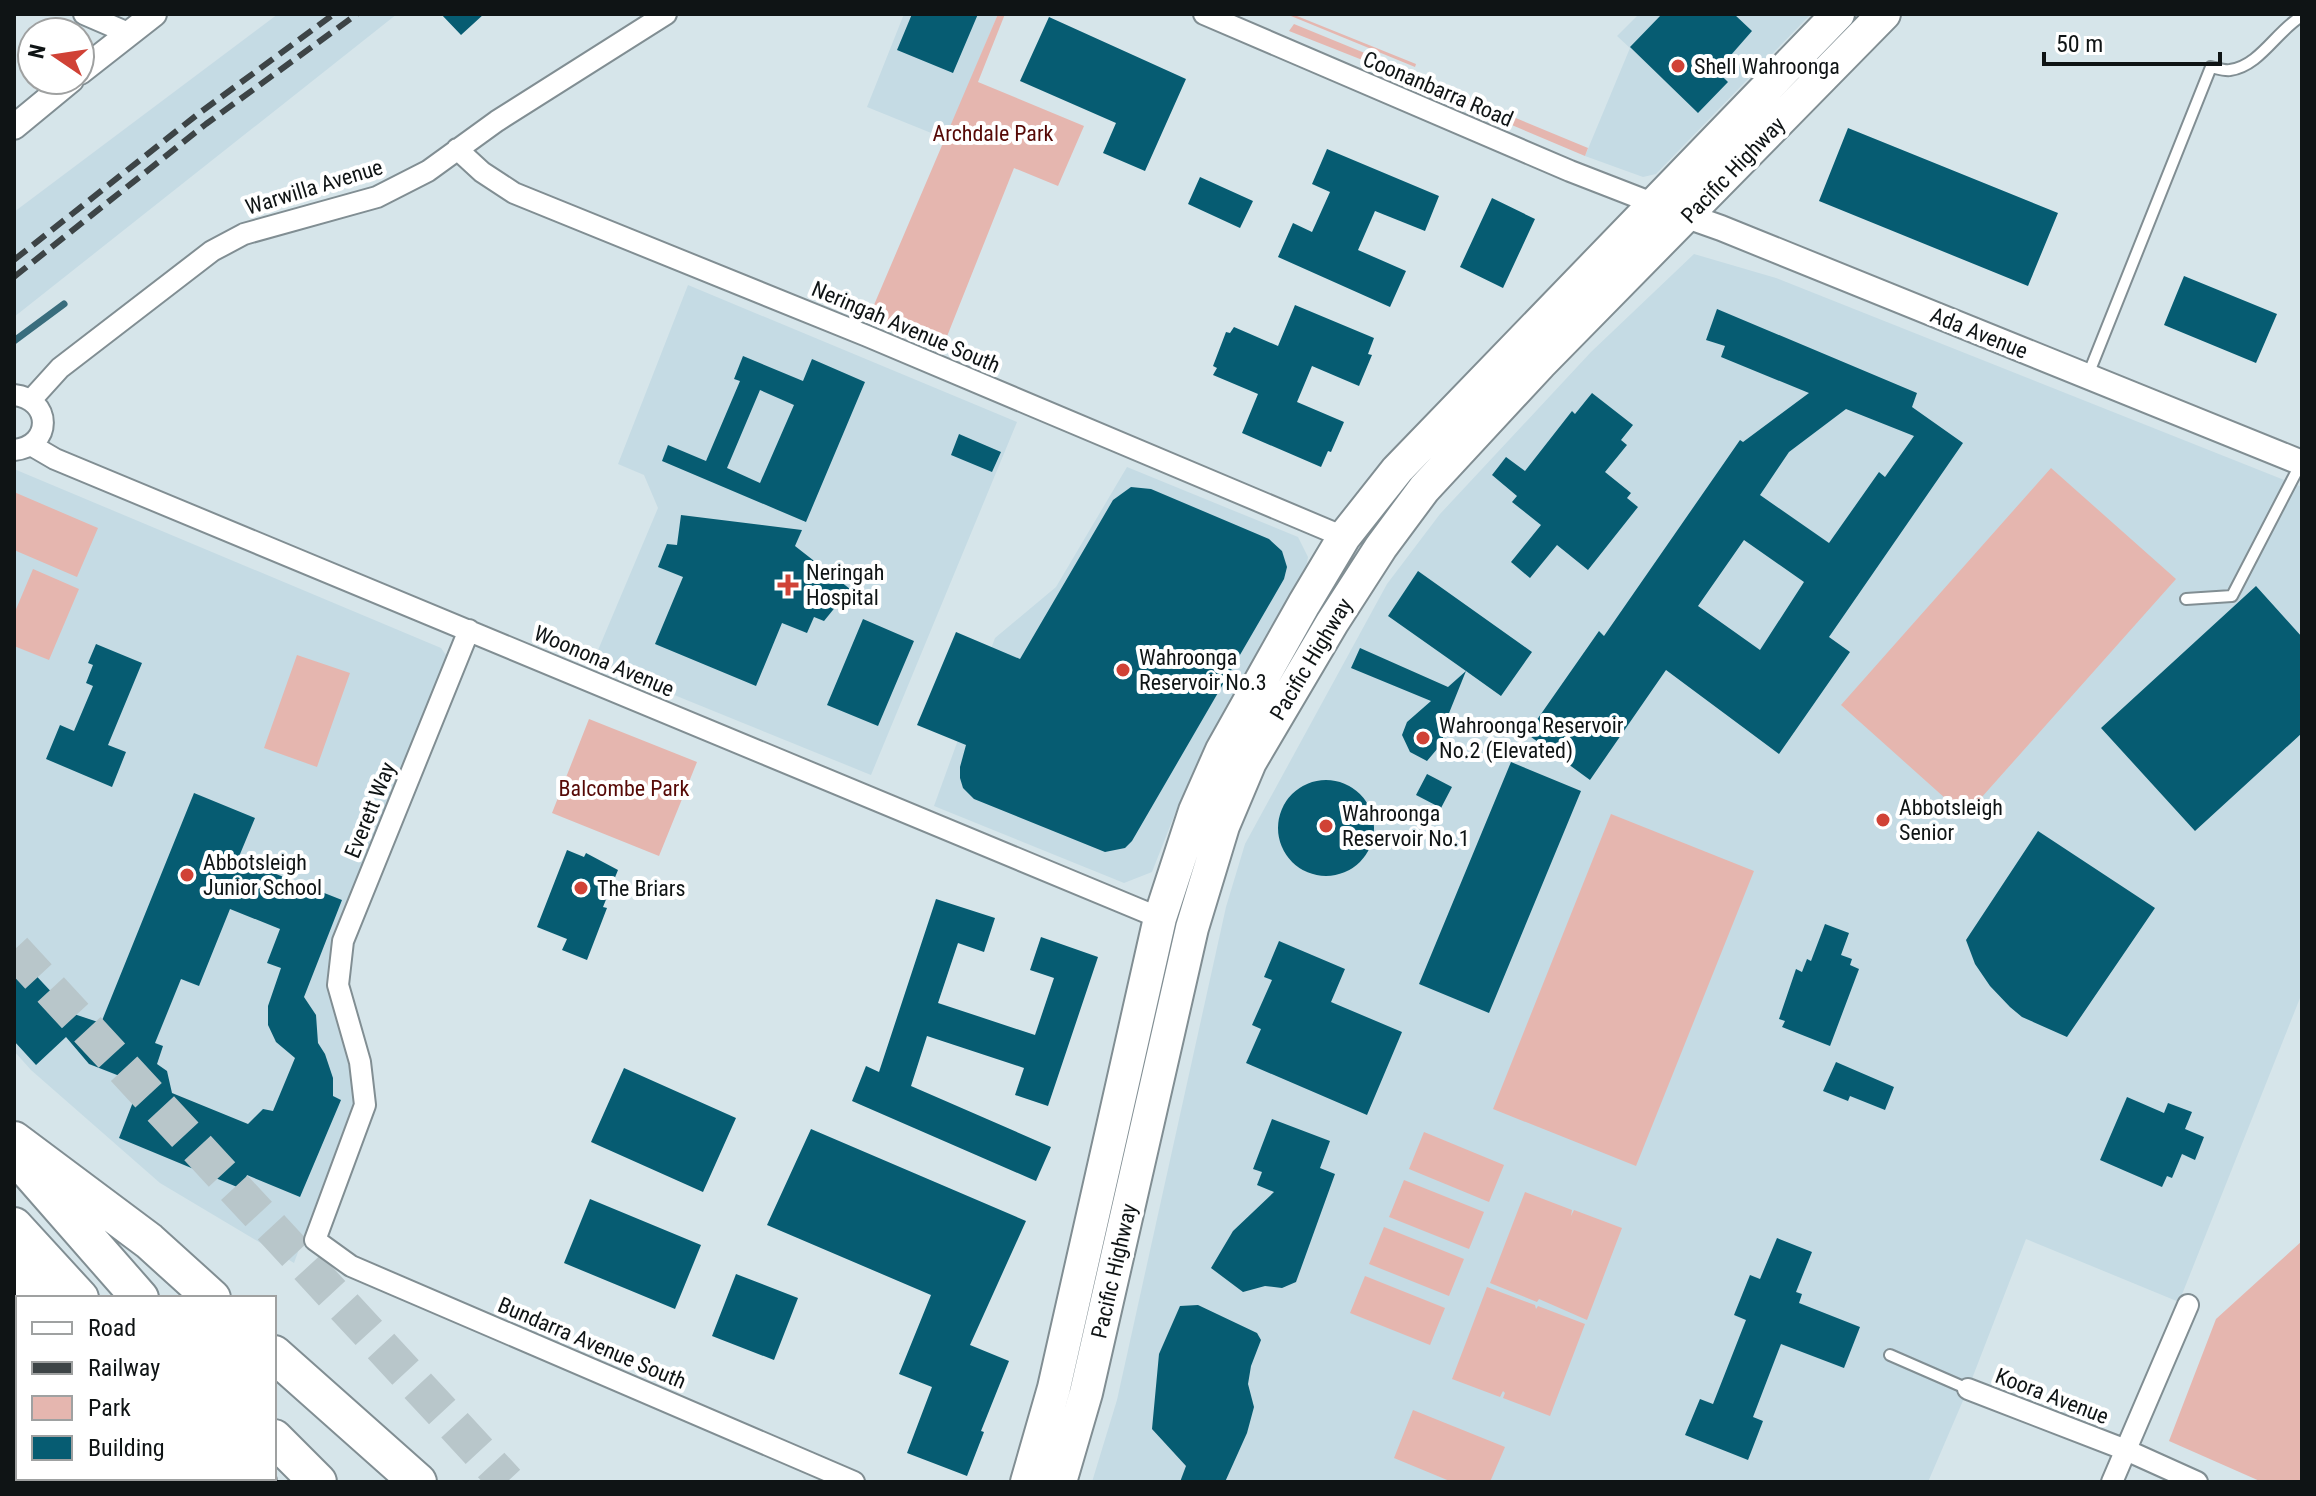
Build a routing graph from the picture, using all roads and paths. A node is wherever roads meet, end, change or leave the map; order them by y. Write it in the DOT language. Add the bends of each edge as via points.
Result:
graph roads {
  1 [pos="84,14"];
  2 [pos="154,14"];
  3 [pos="666,14"];
  4 [pos="1204,14"];
  5 [pos="1838,14"];
  6 [pos="1884,14"];
  7 [pos="2302,16"];
  8 [pos="128,33"];
  9 [pos="96,59"];
  10 [pos="52,96"];
  11 [pos="14,127"];
  12 [pos="457,149"];
  13 [pos="1655,204"];
  14 [pos="1688,216"];
  15 [pos="2088,377"];
  16 [pos="23,398"];
  17 [pos="23,447"];
  18 [pos="2301,463"];
  19 [pos="1344,537"];
  20 [pos="2186,599"];
  21 [pos="469,630"];
  22 [pos="1160,918"];
  23 [pos="14,1140"];
  24 [pos="14,1155"];
  25 [pos="14,1226"];
  26 [pos="315,1240"];
  27 [pos="14,1265"];
  28 [pos="40,1296"];
  29 [pos="78,1296"];
  30 [pos="138,1296"];
  31 [pos="210,1296"];
  32 [pos="2188,1305"];
  33 [pos="1890,1355"];
  34 [pos="276,1356"];
  35 [pos="1968,1389"];
  36 [pos="276,1440"];
  37 [pos="2126,1450"];
  38 [pos="318,1482"];
  39 [pos="418,1482"];
  40 [pos="854,1482"];
  41 [pos="1027,1482"];
  42 [pos="1060,1482"];
  43 [pos="2112,1482"];
  44 [pos="2197,1482"];
  1 -- 8 [label="street"];
  2 -- 8 [label="street"];
  3 -- 12 [label="street, Warwilla Avenue"];
  4 -- 13 [label="street, Coonanbarra Road"];
  5 -- 13 [label="highway, Pacific Highway"];
  6 -- 14 [label="highway, Pacific Highway"];
  7 -- 15 [label="lane" via="2252,61 2229,71 2211,67"];
  8 -- 9 [label="street"];
  10 -- 11 [label="street"];
  12 -- 16 [label="street, Warwilla Avenue" via="377,197 244,234 212,251"];
  12 -- 19 [label="street, Neringah Avenue South" via="514,193"];
  13 -- 14 [label="street, Ada Avenue"];
  13 -- 19 [label="highway, Pacific Highway" via="1397,470"];
  14 -- 15 [label="street, Ada Avenue"];
  14 -- 42 [label="highway, Pacific Highway" via="1424,489 1332,623 1250,762 1223,826 1192,928 1086,1393"];
  15 -- 18 [label="street, Ada Avenue"];
  16 -- 17 [label="street" via="43,419 41,432"];
  17 -- 21 [label="street, Woonona Avenue"];
  18 -- 20 [label="lane" via="2232,596"];
  19 -- 22 [label="highway, Pacific Highway" via="1222,750 1195,811"];
  21 -- 22 [label="street, Woonona Avenue"];
  21 -- 26 [label="street, Everett Way" via="343,941 338,985 360,1062 365,1105"];
  22 -- 41 [label="highway, Pacific Highway" via="1058,1373"];
  23 -- 31 [label="highway" via="149,1241"];
  24 -- 30 [label="highway"];
  25 -- 29 [label="highway"];
  26 -- 40 [label="street, Bundarra Avenue South" via="351,1266"];
  27 -- 28 [label="highway"];
  32 -- 37 [label="street"];
  33 -- 35 [label="lane, Koora Avenue"];
  34 -- 39 [label="highway"];
  35 -- 37 [label="street, Koora Avenue"];
  36 -- 38 [label="highway"];
  37 -- 43 [label="street"];
  37 -- 44 [label="street, Koora Avenue"];
}
